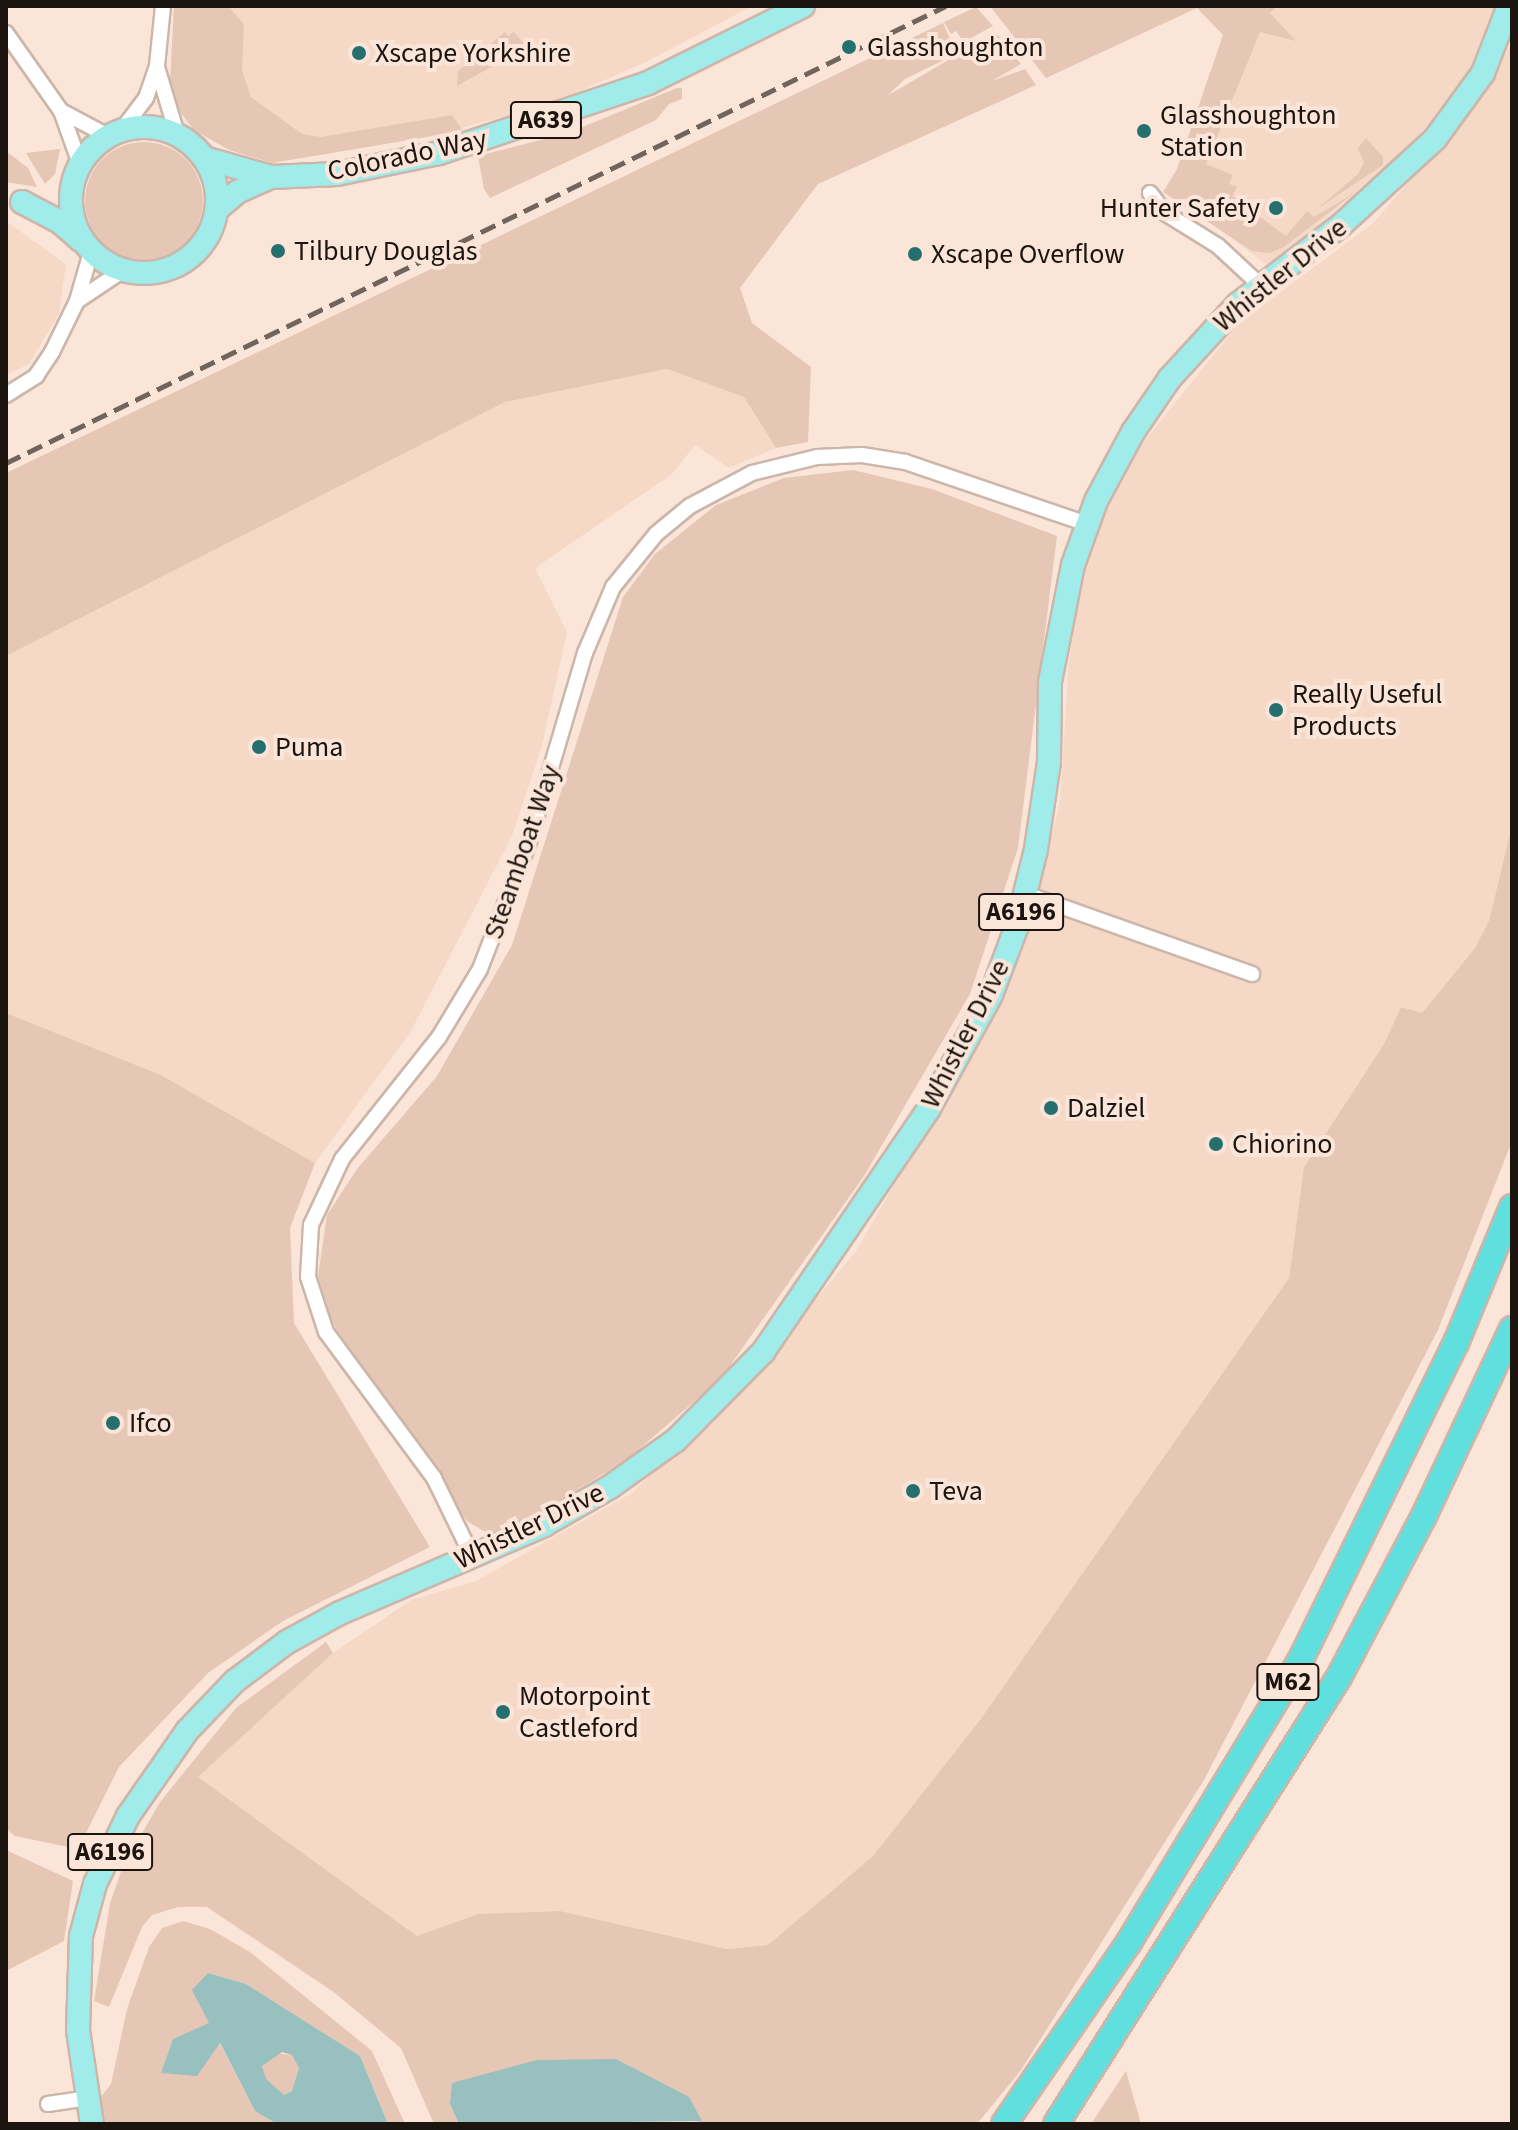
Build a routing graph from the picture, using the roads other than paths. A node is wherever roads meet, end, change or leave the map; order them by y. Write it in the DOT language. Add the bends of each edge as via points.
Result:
graph roads {
  1 [pos="163,6"];
  2 [pos="803,6"];
  3 [pos="1509,6"];
  4 [pos="6,33"];
  5 [pos="157,66"];
  6 [pos="61,111"];
  7 [pos="114,133"];
  8 [pos="177,134"];
  9 [pos="204,158"];
  10 [pos="80,164"];
  11 [pos="271,177"];
  12 [pos="72,193"];
  13 [pos="1150,193"];
  14 [pos="14,200"];
  15 [pos="217,209"];
  16 [pos="87,247"];
  17 [pos="122,271"];
  18 [pos="1261,286"];
  19 [pos="77,301"];
  20 [pos="6,395"];
  21 [pos="1087,524"];
  22 [pos="1026,894"];
  23 [pos="1252,974"];
  24 [pos="1512,1207"];
  25 [pos="1512,1329"];
  26 [pos="472,1556"];
  27 [pos="88,2098"];
  28 [pos="48,2104"];
  29 [pos="92,2124"];
  30 [pos="1004,2124"];
  31 [pos="1056,2124"];
  1 -- 5 [label="street"];
  2 -- 11 [label="main road, Colorado Way / A639" via="661,78 504,135 337,174"];
  3 -- 18 [label="main road, Whistler Drive / A6196" via="1483,73 1435,139 1340,226"];
  4 -- 6 [label="street"];
  5 -- 7 [label="street" via="146,98"];
  5 -- 8 [label="street"];
  6 -- 7 [label="street"];
  6 -- 10 [label="street"];
  7 -- 8 [label="main road" via="144,127"];
  7 -- 10 [label="main road"];
  8 -- 9 [label="main road, A639"];
  9 -- 11 [label="main road, Colorado Way / A639"];
  9 -- 15 [label="main road, A639" via="216,184"];
  10 -- 12 [label="main road"];
  11 -- 15 [label="main road, Colorado Way / A639" via="237,192"];
  12 -- 14 [label="main road" via="50,201"];
  12 -- 16 [label="main road" via="71,208"];
  13 -- 18 [label="street" via="1165,213 1218,246"];
  14 -- 16 [label="main road" via="60,222"];
  15 -- 17 [label="main road" via="206,239 184,262 154,272"];
  16 -- 17 [label="main road"];
  16 -- 19 [label="street"];
  17 -- 19 [label="street"];
  18 -- 21 [label="main road, Whistler Drive / A6196" via="1170,378 1133,432"];
  19 -- 20 [label="street" via="36,376"];
  21 -- 22 [label="main road, Whistler Drive / A6196" via="1058,626 1045,801"];
  21 -- 26 [label="street, Steamboat Way" via="905,462 862,455 817,457 752,473 690,506 656,534 613,587 589,640 529,842 480,969 439,1037 342,1159 311,1225 308,1277 326,1332 434,1478"];
  22 -- 23 [label="street"];
  22 -- 26 [label="main road, Whistler Drive / A6196" via="991,995 928,1110 763,1352 718,1402 647,1463 544,1525"];
  24 -- 30 [label="highway, M62" via="1450,1357 1300,1661 1129,1942"];
  25 -- 31 [label="highway, M62" via="1423,1518 1339,1677"];
  26 -- 27 [label="main road, Whistler Drive / A6196" via="287,1642 235,1681 159,1769 109,1855 81,1936 78,2030"];
  27 -- 28 [label="street"];
  27 -- 29 [label="main road, Whistler Drive / A6196"];
}
